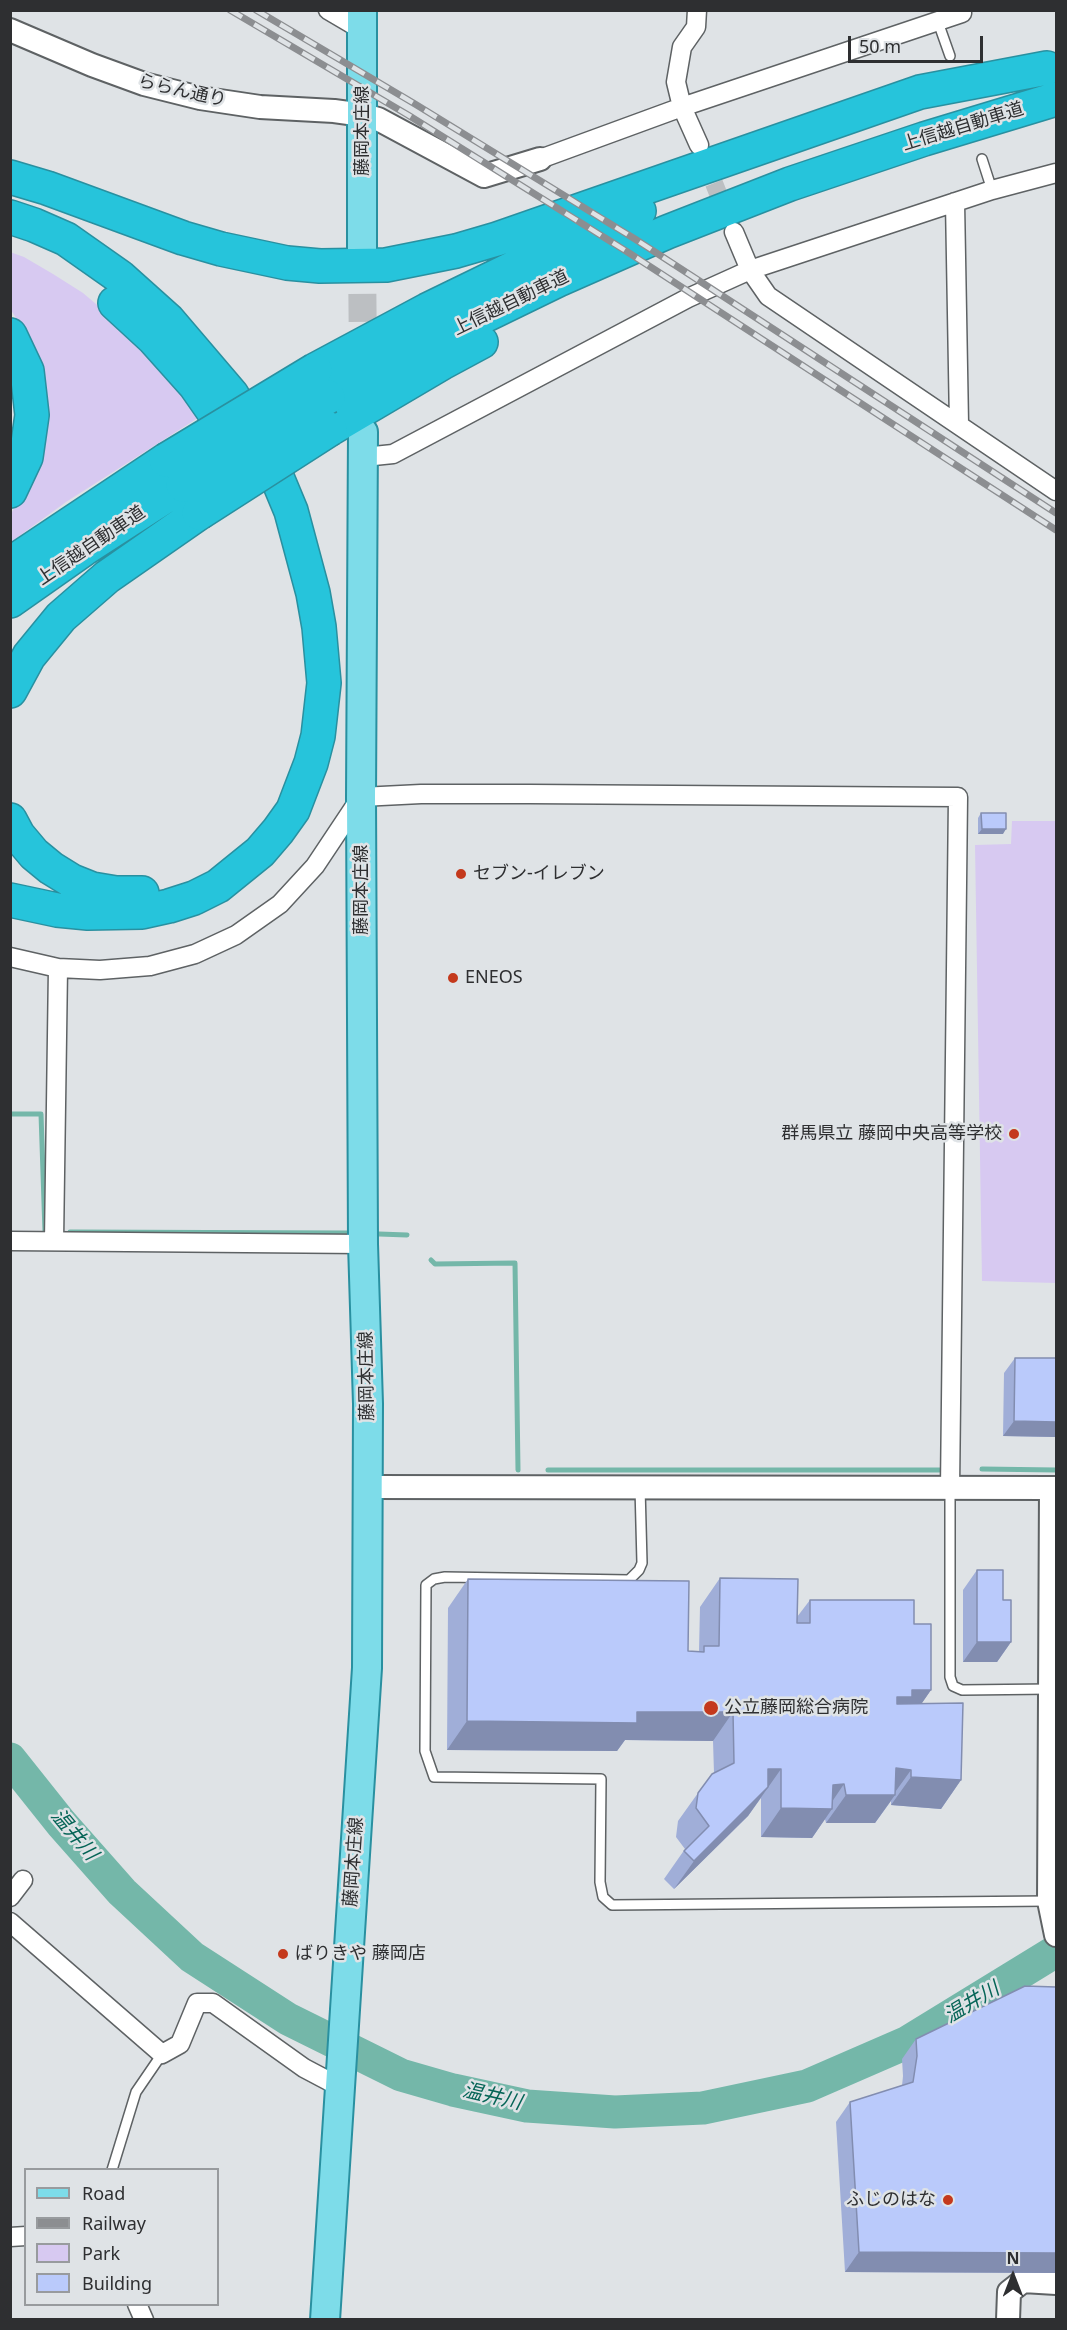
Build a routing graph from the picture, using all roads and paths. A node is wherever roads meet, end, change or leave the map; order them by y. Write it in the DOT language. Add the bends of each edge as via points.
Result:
graph roads {
  1 [pos="328,10"];
  2 [pos="698,10"];
  3 [pos="965,11"];
  4 [pos="362,20"];
  5 [pos="938,22"];
  6 [pos="10,30"];
  7 [pos="950,56"];
  8 [pos="1052,67"];
  9 [pos="1056,99"];
  10 [pos="682,107"];
  11 [pos="363,115"];
  12 [pos="924,139"];
  13 [pos="699,145"];
  14 [pos="540,159"];
  15 [pos="981,159"];
  16 [pos="1056,173"];
  17 [pos="10,177"];
  18 [pos="992,190"];
  19 [pos="955,202"];
  20 [pos="10,217"];
  21 [pos="734,232"];
  22 [pos="10,240"];
  23 [pos="362,252"];
  24 [pos="750,270"];
  25 [pos="10,335"];
  26 [pos="322,383"];
  27 [pos="958,424"];
  28 [pos="364,445"];
  29 [pos="174,472"];
  30 [pos="10,491"];
  31 [pos="1056,491"];
  32 [pos="10,564"];
  33 [pos="10,601"];
  34 [pos="10,691"];
  35 [pos="361,797"];
  36 [pos="10,820"];
  37 [pos="10,900"];
  38 [pos="10,957"];
  39 [pos="58,968"];
  40 [pos="10,1241"];
  41 [pos="54,1241"];
  42 [pos="363,1244"];
  43 [pos="368,1487"];
  44 [pos="640,1487"];
  45 [pos="950,1488"];
  46 [pos="1054,1488"];
  47 [pos="1053,1689"];
  48 [pos="23,1880"];
  49 [pos="10,1897"];
  50 [pos="1049,1901"];
  51 [pos="10,1922"];
  52 [pos="1056,1933"];
  53 [pos="162,2054"];
  54 [pos="341,2079"];
  55 [pos="112,2168"];
  56 [pos="1056,2283"];
  57 [pos="325,2319"];
  58 [pos="1008,2319"];
  1 -- 4 [label="street"];
  2 -- 10 [label="street" via="696,27 682,47 676,82"];
  3 -- 5 [label="street"];
  4 -- 11 [label="main road, 藤岡本庄線"];
  5 -- 7 [label="lane"];
  5 -- 10 [label="street"];
  6 -- 11 [label="street, ららん通り" via="144,84 200,98 260,108"];
  8 -- 17 [label="highway" via="920,92 497,239 386,265 320,266 243,254 183,238"];
  8 -- 26 [label="highway, 上信越自動車道" via="777,155 644,208 427,310"];
  9 -- 12 [label="highway, 上信越自動車道"];
  10 -- 13 [label="street"];
  10 -- 14 [label="street"];
  11 -- 14 [label="street, ららん通り" via="392,125 484,176"];
  11 -- 23 [label="main road, 藤岡本庄線"];
  12 -- 26 [label="highway, 上信越自動車道" via="790,184 667,232 449,333"];
  12 -- 34 [label="highway, bridge" via="585,287 442,363 330,429 107,577 61,617 29,656"];
  15 -- 18 [label="lane"];
  16 -- 18 [label="street"];
  18 -- 19 [label="street"];
  19 -- 24 [label="street"];
  19 -- 27 [label="street"];
  20 -- 37 [label="highway" via="66,239 120,277 168,320 232,395 266,452 294,521 314,593 324,682 318,736 293,810 260,852 218,886 186,901 142,912 67,911"];
  21 -- 24 [label="street"];
  22 -- 36 [label="highway" via="79,274 130,316 195,385 232,436 262,495 284,559 299,626 304,692 295,750 268,815 234,852 191,880 140,893 92,889 42,861"];
  24 -- 27 [label="street" via="768,296"];
  24 -- 28 [label="street" via="688,298 393,454"];
  25 -- 30 [label="highway" via="27,371 32,415 27,457"];
  26 -- 29 [label="highway, 上信越自動車道, bridge"];
  27 -- 31 [label="street"];
  28 -- 35 [label="main road, 藤岡本庄線"];
  29 -- 32 [label="highway, 上信越自動車道"];
  29 -- 33 [label="highway, 上信越自動車道" via="84,549"];
  35 -- 39 [label="street" via="315,866 280,904 236,935 195,954 150,966"];
  35 -- 42 [label="main road, 藤岡本庄線"];
  35 -- 45 [label="street" via="958,797"];
  38 -- 39 [label="street"];
  39 -- 41 [label="street"];
  40 -- 41 [label="street"];
  41 -- 42 [label="street"];
  42 -- 43 [label="main road, 藤岡本庄線"];
  43 -- 44 [label="street"];
  43 -- 54 [label="main road, 藤岡本庄線" via="367,1668"];
  44 -- 45 [label="street"];
  44 -- 50 [label="lane" via="642,1563 629,1580 446,1577 426,1585 425,1751 434,1777 601,1779 600,1882 603,1897 612,1905"];
  45 -- 46 [label="street"];
  45 -- 47 [label="lane" via="953,1686 962,1690"];
  46 -- 47 [label="street"];
  47 -- 50 [label="street"];
  48 -- 49 [label="street"];
  50 -- 52 [label="street"];
  51 -- 53 [label="street"];
  53 -- 54 [label="street" via="180,2044 197,2003 213,2002 304,2068"];
  53 -- 55 [label="lane" via="136,2092"];
  54 -- 57 [label="main road, 藤岡本庄線"];
  56 -- 58 [label="street" via="1023,2281 1009,2292"];
}
